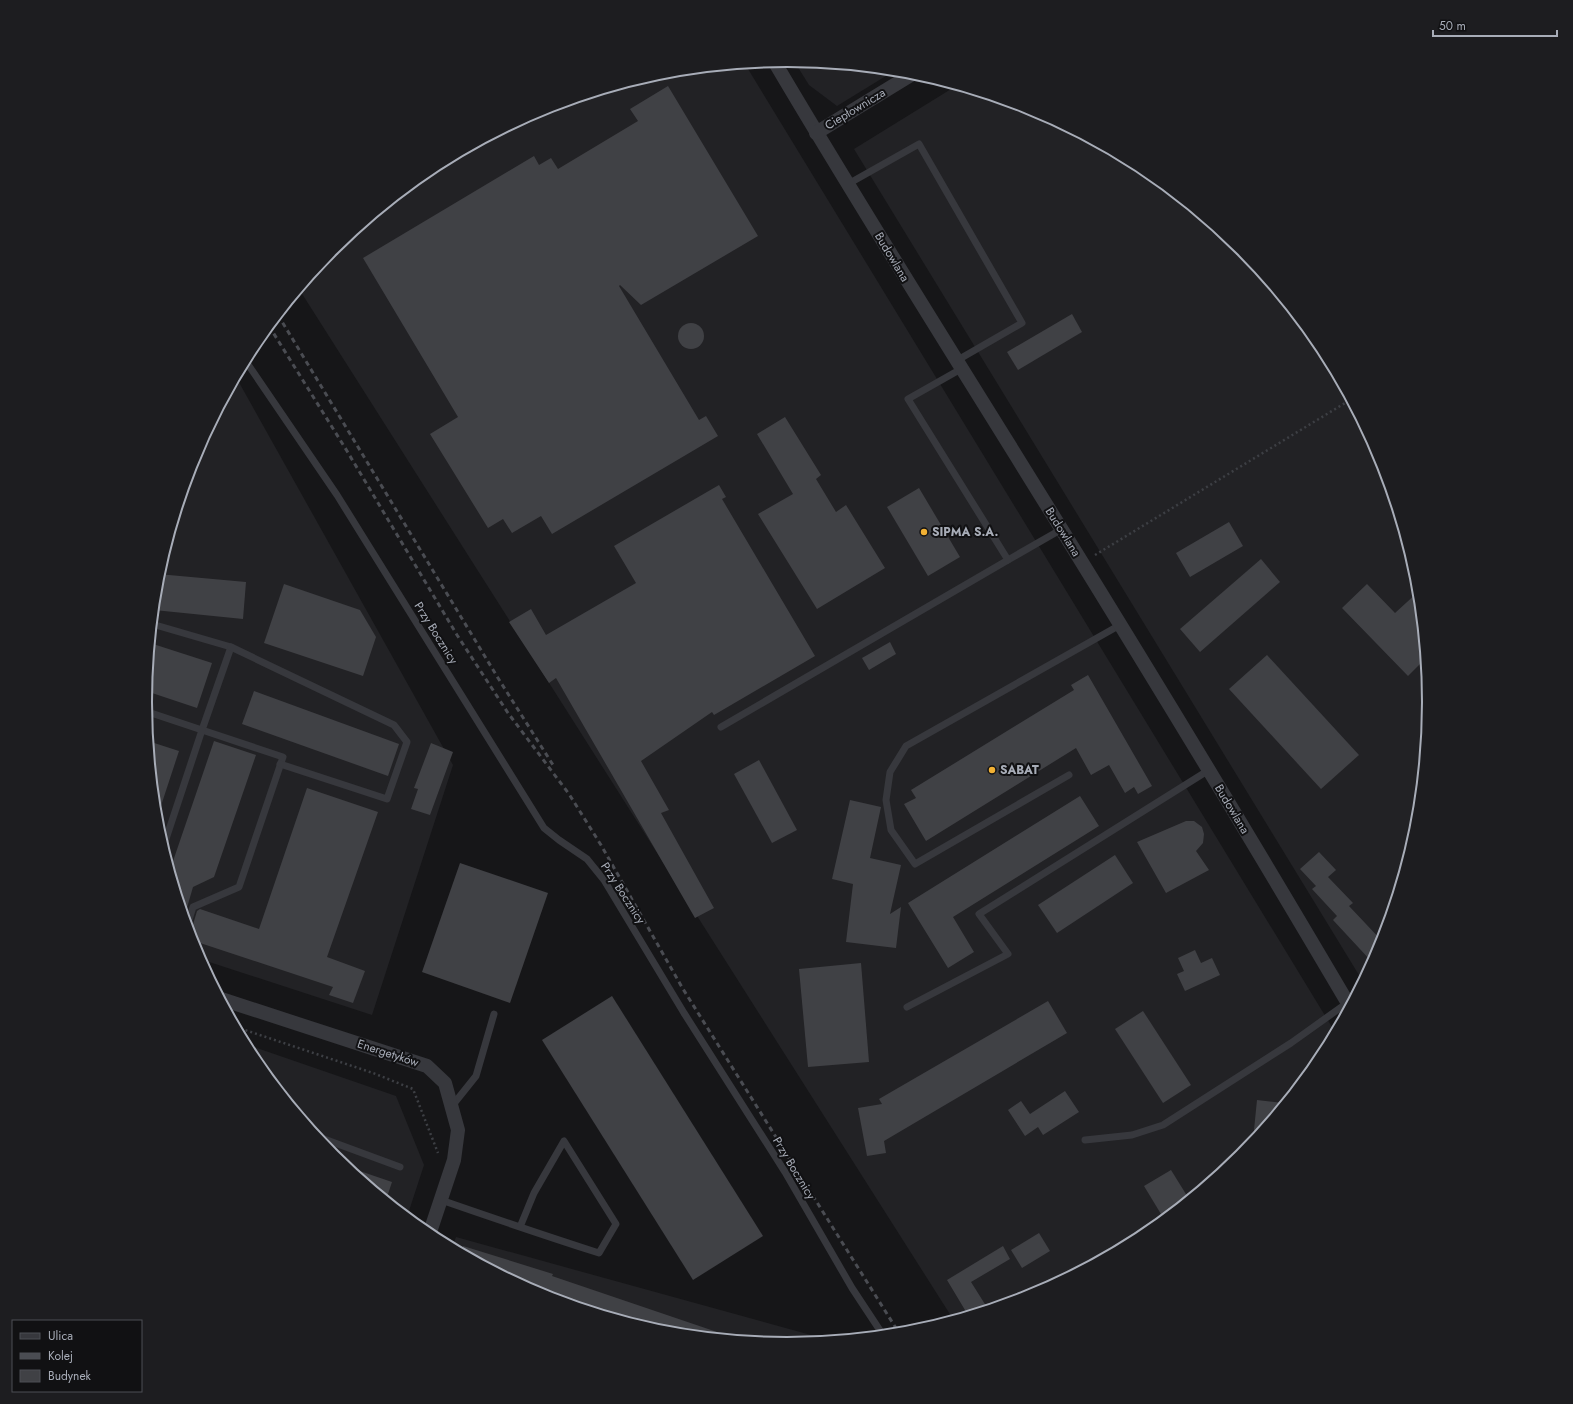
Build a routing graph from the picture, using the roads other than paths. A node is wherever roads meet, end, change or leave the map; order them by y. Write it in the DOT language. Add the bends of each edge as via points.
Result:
graph roads {
  1 [pos="778,67"];
  2 [pos="905,78"];
  3 [pos="816,133"];
  4 [pos="848,184"];
  5 [pos="249,365"];
  6 [pos="959,365"];
  7 [pos="1062,529"];
  8 [pos="1008,560"];
  9 [pos="156,625"];
  10 [pos="1120,625"];
  11 [pos="231,647"];
  12 [pos="152,713"];
  13 [pos="721,727"];
  14 [pos="202,730"];
  15 [pos="280,764"];
  16 [pos="1209,770"];
  17 [pos="1069,775"];
  18 [pos="167,837"];
  19 [pos="190,918"];
  20 [pos="227,1001"];
  21 [pos="1346,1001"];
  22 [pos="907,1007"];
  23 [pos="1343,1008"];
  24 [pos="494,1014"];
  25 [pos="452,1106"];
  26 [pos="327,1140"];
  27 [pos="1085,1140"];
  28 [pos="400,1167"];
  29 [pos="441,1200"];
  30 [pos="520,1227"];
  31 [pos="431,1228"];
  32 [pos="880,1330"];
  1 -- 3 [label="street, Budowlana"];
  2 -- 3 [label="street, Ciepłownicza"];
  3 -- 4 [label="street, Budowlana"];
  4 -- 6 [label="street, Budowlana"];
  4 -- 6 [label="lane" via="919,144 1022,323"];
  5 -- 32 [label="lane, Przy Bocznicy" via="336,495 544,828 587,859 604,880 684,1013 785,1172 852,1288"];
  6 -- 7 [label="street, Budowlana"];
  6 -- 8 [label="lane" via="908,400"];
  7 -- 8 [label="lane"];
  7 -- 10 [label="street, Budowlana"];
  8 -- 13 [label="lane"];
  9 -- 11 [label="lane"];
  10 -- 16 [label="street, Budowlana"];
  10 -- 17 [label="lane" via="906,746 890,772 886,800 891,830 916,864"];
  11 -- 14 [label="lane"];
  11 -- 15 [label="lane" via="394,725 407,742 387,800"];
  12 -- 14 [label="lane"];
  14 -- 15 [label="lane" via="283,757"];
  14 -- 18 [label="lane"];
  15 -- 19 [label="lane" via="239,887 193,907"];
  16 -- 21 [label="street, Budowlana"];
  16 -- 22 [label="lane" via="979,914 1008,954"];
  20 -- 25 [label="street, Energetyków" via="427,1066 445,1083"];
  23 -- 27 [label="lane" via="1163,1125 1132,1136"];
  24 -- 25 [label="lane" via="476,1076"];
  25 -- 29 [label="street, Energetyków" via="458,1130 454,1160"];
  26 -- 28 [label="lane"];
  29 -- 30 [label="lane"];
  29 -- 31 [label="street, Energetyków"];
  30 -- 30 [label="lane" via="599,1252 616,1224 564,1141 534,1193"];
}
